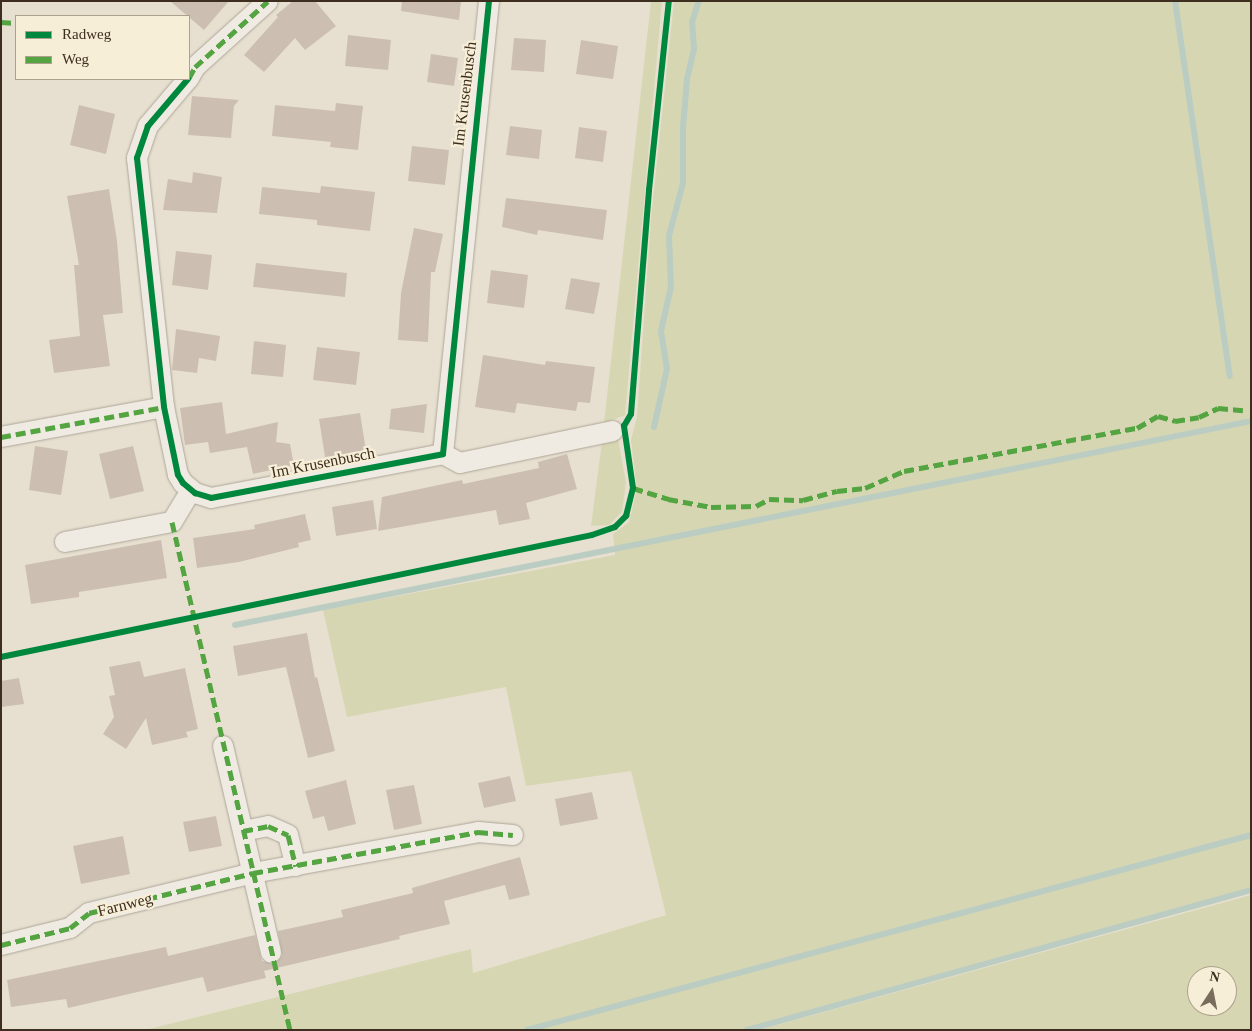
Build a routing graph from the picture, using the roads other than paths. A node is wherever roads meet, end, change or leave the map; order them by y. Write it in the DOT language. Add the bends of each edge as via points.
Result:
graph roads {
  1 [pos="268,1"];
  2 [pos="488,1"];
  3 [pos="190,76"];
  4 [pos="187,80"];
  5 [pos="164,407"];
  6 [pos="612,431"];
  7 [pos="1,437"];
  8 [pos="443,454"];
  9 [pos="191,490"];
  10 [pos="65,542"];
  11 [pos="223,746"];
  12 [pos="243,831"];
  13 [pos="512,835"];
  14 [pos="296,866"];
  15 [pos="253,874"];
  16 [pos="1,945"];
  17 [pos="271,953"];
  1 -- 3 [label="street" via="195,67"];
  2 -- 8 [label="street, Im Krusenbusch"];
  4 -- 5 [label="street" via="148,126 137,158"];
  5 -- 7 [label="street"];
  5 -- 9 [label="street" via="178,475"];
  6 -- 8 [label="street, Im Krusenbusch" via="460,463"];
  8 -- 9 [label="street, Im Krusenbusch" via="210,498"];
  9 -- 10 [label="street" via="172,522"];
  11 -- 12 [label="street"];
  12 -- 14 [label="street" via="268,826 288,836"];
  12 -- 15 [label="street"];
  13 -- 14 [label="street, Farnweg" via="478,832"];
  14 -- 15 [label="street, Farnweg"];
  15 -- 16 [label="street, Farnweg" via="89,913 70,928"];
  15 -- 17 [label="street"];
}
